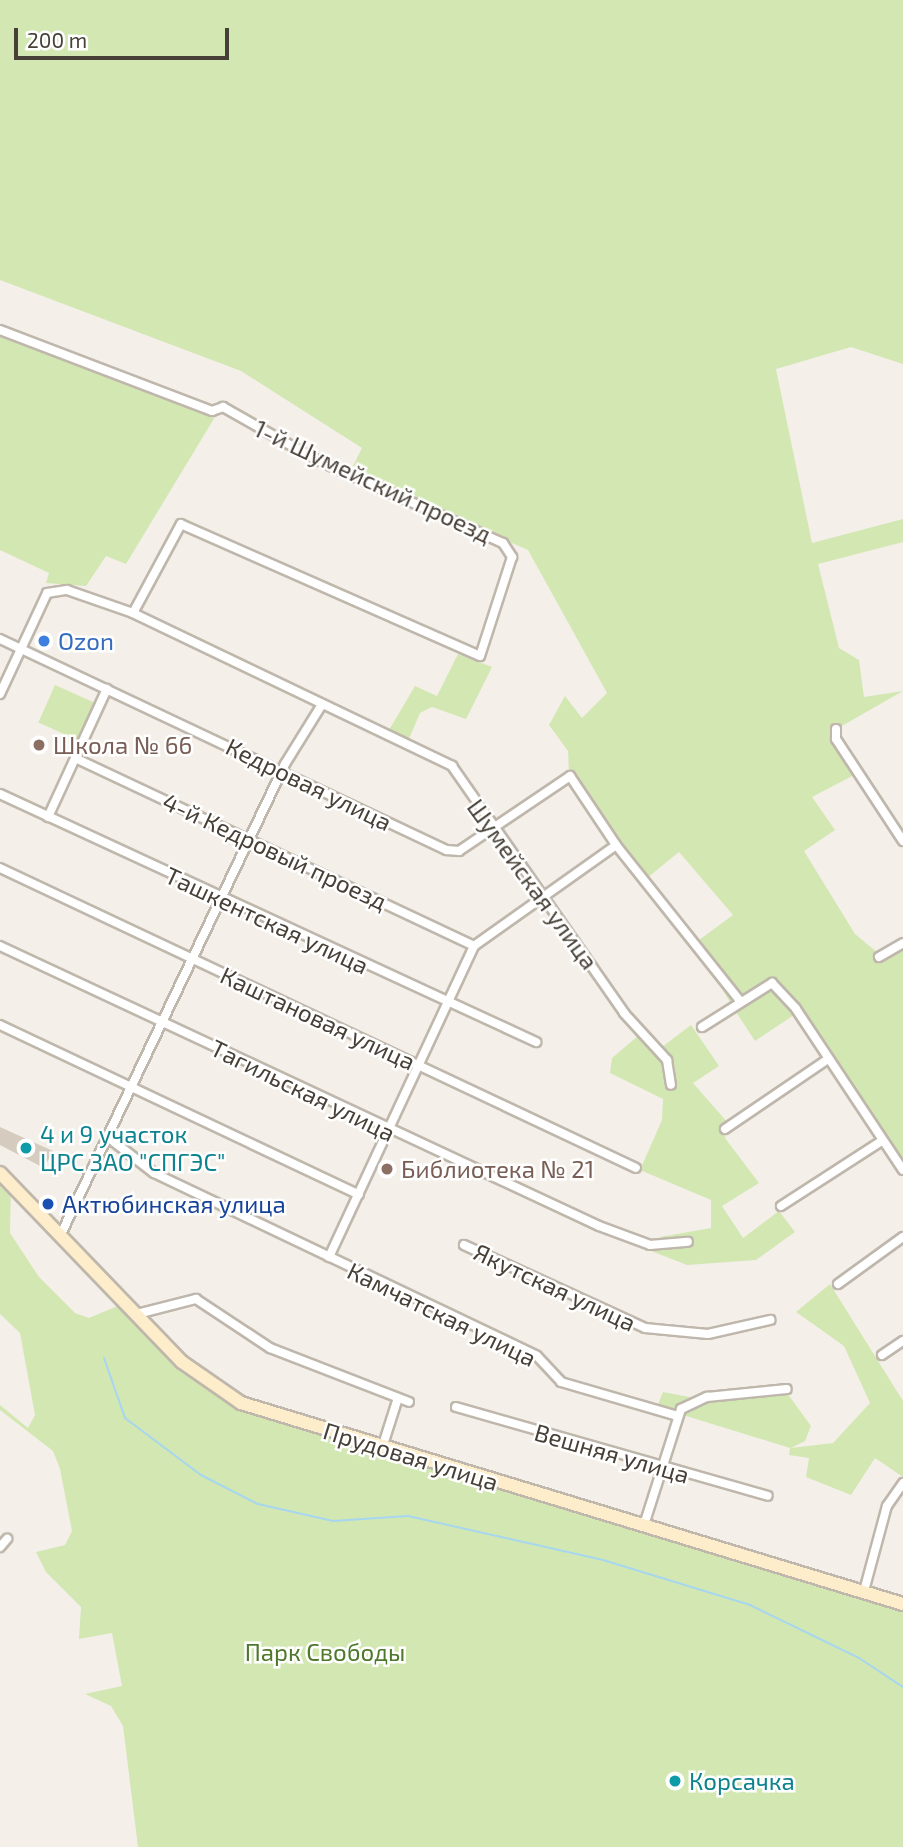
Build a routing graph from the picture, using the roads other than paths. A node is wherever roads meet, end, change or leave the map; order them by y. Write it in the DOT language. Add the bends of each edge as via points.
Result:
graph roads {
  1 [pos="0,330"];
  2 [pos="133,612"];
  3 [pos="0,639"];
  4 [pos="20,648"];
  5 [pos="107,689"];
  6 [pos="0,694"];
  7 [pos="321,706"];
  8 [pos="836,729"];
  9 [pos="75,758"];
  10 [pos="282,772"];
  11 [pos="0,794"];
  12 [pos="48,817"];
  13 [pos="496,826"];
  14 [pos="252,841"];
  15 [pos="903,841"];
  16 [pos="616,845"];
  17 [pos="0,868"];
  18 [pos="542,893"];
  19 [pos="223,901"];
  20 [pos="903,943"];
  21 [pos="0,946"];
  22 [pos="474,946"];
  23 [pos="879,957"];
  24 [pos="194,960"];
  25 [pos="740,1001"];
  26 [pos="449,1003"];
  27 [pos="163,1023"];
  28 [pos="0,1025"];
  29 [pos="702,1027"];
  30 [pos="536,1042"];
  31 [pos="828,1059"];
  32 [pos="421,1068"];
  33 [pos="671,1085"];
  34 [pos="135,1088"];
  35 [pos="725,1129"];
  36 [pos="389,1131"];
  37 [pos="109,1138"];
  38 [pos="883,1140"];
  39 [pos="636,1168"];
  40 [pos="903,1170"];
  41 [pos="0,1172"];
  42 [pos="359,1195"];
  43 [pos="780,1206"];
  44 [pos="62,1232"];
  45 [pos="903,1237"];
  46 [pos="688,1242"];
  47 [pos="464,1245"];
  48 [pos="329,1257"];
  49 [pos="838,1284"];
  50 [pos="137,1314"];
  51 [pos="770,1320"];
  52 [pos="903,1341"];
  53 [pos="882,1355"];
  54 [pos="787,1389"];
  55 [pos="397,1401"];
  56 [pos="409,1402"];
  57 [pos="456,1407"];
  58 [pos="678,1416"];
  59 [pos="382,1448"];
  60 [pos="664,1466"];
  61 [pos="903,1483"];
  62 [pos="768,1496"];
  63 [pos="644,1525"];
  64 [pos="7,1539"];
  65 [pos="0,1547"];
  66 [pos="864,1591"];
  67 [pos="903,1604"];
  1 -- 2 [label="street, 1-й Шумейский проезд" via="212,411 223,407 510,550 498,590 499,610 480,656 180,524"];
  2 -- 4 [label="street, Шумейская улица" via="53,589"];
  2 -- 7 [label="street, Шумейская улица" via="312,696"];
  3 -- 4 [label="street, Кедровая улица"];
  4 -- 5 [label="street, Кедровая улица"];
  4 -- 6 [label="street"];
  5 -- 9 [label="street"];
  5 -- 10 [label="street, Кедровая улица"];
  7 -- 10 [label="street"];
  7 -- 13 [label="street, Шумейская улица" via="373,725 452,766 478,811"];
  8 -- 15 [label="street" via="836,739"];
  9 -- 12 [label="street"];
  9 -- 14 [label="street, 4-й Кедровый проезд"];
  10 -- 13 [label="street, Кедровая улица" via="447,850 459,851"];
  10 -- 14 [label="street"];
  11 -- 12 [label="street, Ташкентская улица"];
  12 -- 19 [label="street, Ташкентская улица"];
  13 -- 16 [label="street, Кедровая улица" via="570,776"];
  13 -- 18 [label="street, Шумейская улица"];
  14 -- 19 [label="street"];
  14 -- 22 [label="street, 4-й Кедровый проезд"];
  16 -- 18 [label="street"];
  16 -- 25 [label="street"];
  17 -- 24 [label="street, Каштановая улица"];
  18 -- 22 [label="street"];
  18 -- 33 [label="street, Шумейская улица" via="624,1013 667,1060"];
  19 -- 24 [label="street"];
  19 -- 26 [label="street, Ташкентская улица"];
  20 -- 23 [label="street"];
  21 -- 27 [label="street, Тагильская улица"];
  22 -- 26 [label="street"];
  24 -- 27 [label="street"];
  24 -- 32 [label="street, Каштановая улица"];
  25 -- 29 [label="street"];
  25 -- 31 [label="street" via="772,983"];
  26 -- 30 [label="street, Ташкентская улица"];
  26 -- 32 [label="street"];
  27 -- 34 [label="street"];
  27 -- 36 [label="street, Тагильская улица"];
  28 -- 34 [label="street"];
  31 -- 35 [label="street"];
  31 -- 38 [label="street"];
  32 -- 36 [label="street"];
  32 -- 39 [label="street, Каштановая улица"];
  34 -- 37 [label="street"];
  34 -- 42 [label="street"];
  36 -- 42 [label="street"];
  36 -- 46 [label="street, Тагильская улица" via="641,1242"];
  37 -- 44 [label="street"];
  37 -- 48 [label="street, Камчатская улица" via="154,1173"];
  38 -- 40 [label="street"];
  38 -- 43 [label="street"];
  41 -- 44 [label="main road, Прудовая улица"];
  42 -- 48 [label="street"];
  44 -- 50 [label="main road, Прудовая улица"];
  45 -- 49 [label="street"];
  47 -- 51 [label="street, Якутская улица" via="645,1328 708,1334"];
  48 -- 58 [label="street, Камчатская улица" via="537,1356 561,1382"];
  50 -- 55 [label="street" via="196,1299 270,1348"];
  50 -- 59 [label="main road, Прудовая улица" via="182,1362 242,1403"];
  52 -- 53 [label="street"];
  54 -- 58 [label="street" via="707,1397"];
  55 -- 56 [label="street"];
  55 -- 59 [label="street"];
  57 -- 60 [label="street, Вешняя улица"];
  58 -- 60 [label="street"];
  59 -- 63 [label="main road, Прудовая улица"];
  60 -- 62 [label="street, Вешняя улица"];
  60 -- 63 [label="street"];
  61 -- 66 [label="street" via="887,1506"];
  63 -- 66 [label="main road, Прудовая улица"];
  64 -- 65 [label="street"];
  66 -- 67 [label="main road, Прудовая улица"];
}
